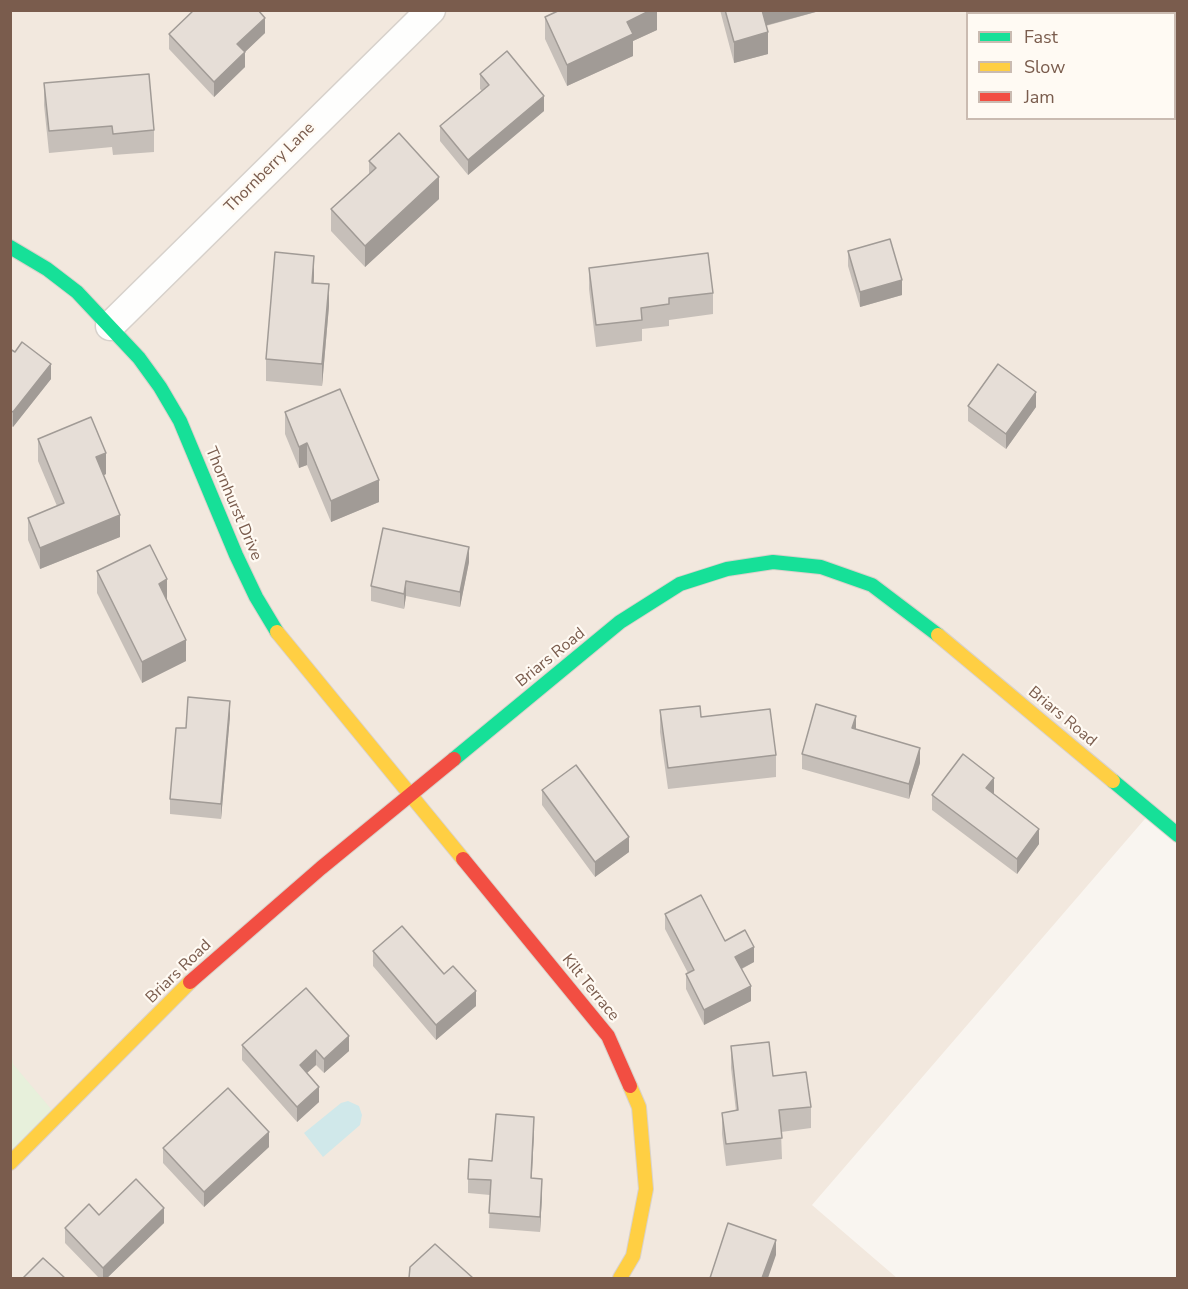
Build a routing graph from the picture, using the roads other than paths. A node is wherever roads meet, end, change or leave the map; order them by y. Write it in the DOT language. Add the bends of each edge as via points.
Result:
graph roads {
  1 [pos="432,10"];
  2 [pos="10,247"];
  3 [pos="110,326"];
  4 [pos="409,793"];
  5 [pos="1178,834"];
  6 [pos="10,1163"];
  7 [pos="620,1278"];
  1 -- 3 [label="street, Thornberry Lane"];
  2 -- 3 [label="street, Thornhurst Drive" via="77,292"];
  3 -- 4 [label="street, Thornhurst Drive" via="139,358 180,421 256,597 277,632"];
  4 -- 5 [label="street, Briars Road" via="649,602 680,585 727,568 773,562 820,567 872,585"];
  4 -- 6 [label="street, Briars Road" via="222,953"];
  4 -- 7 [label="street, Kilt Terrace" via="608,1036 639,1107 646,1189 633,1256"];
}
